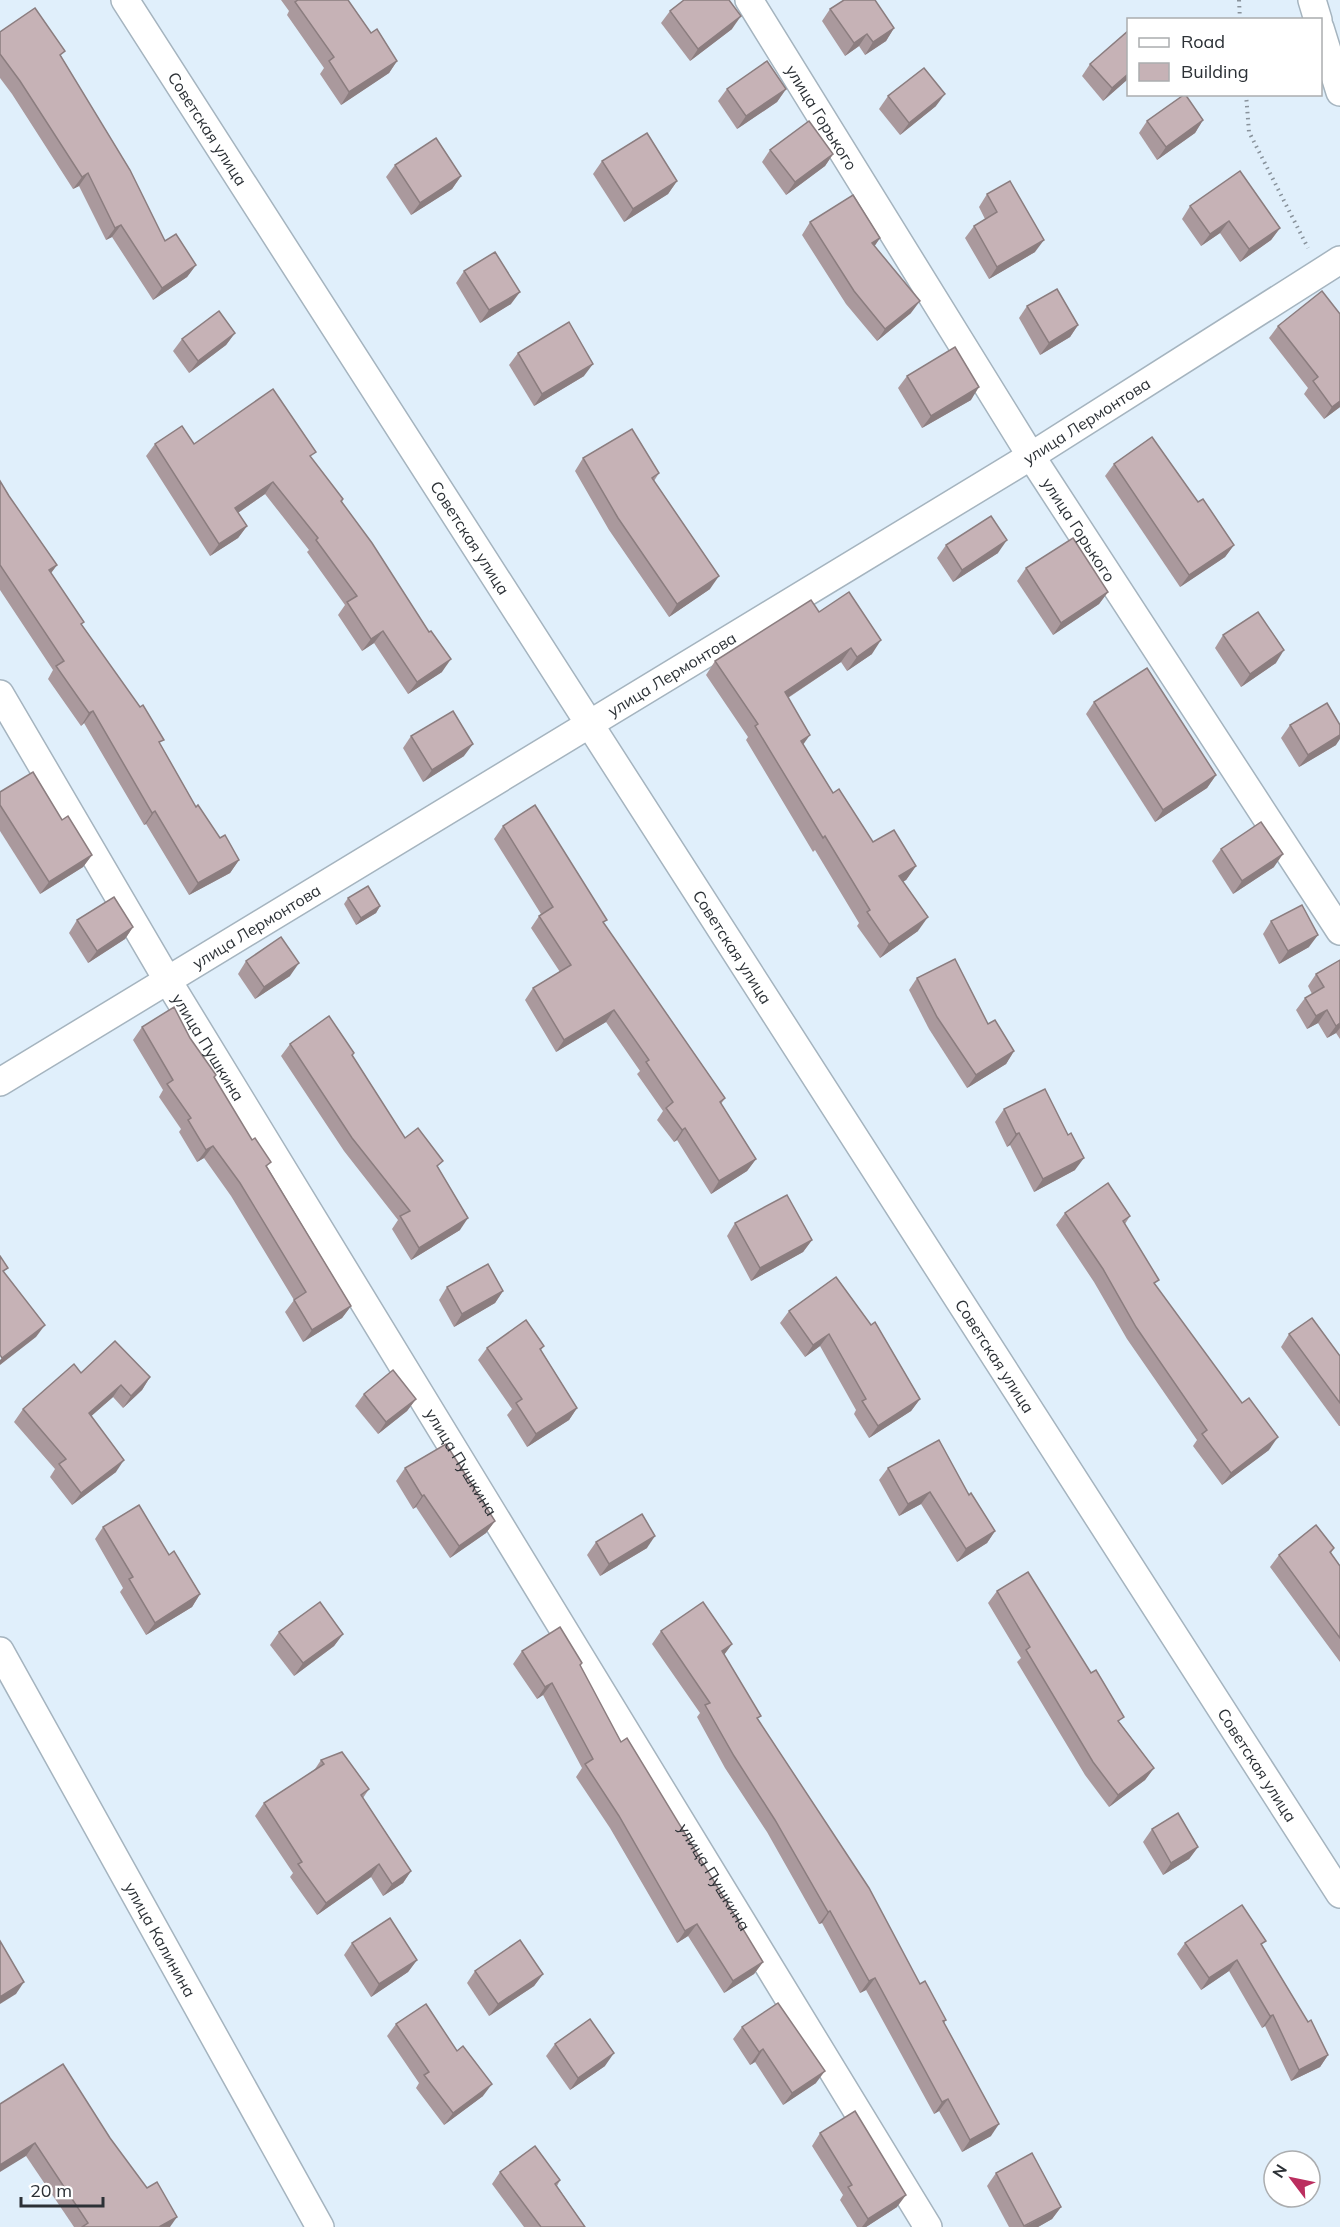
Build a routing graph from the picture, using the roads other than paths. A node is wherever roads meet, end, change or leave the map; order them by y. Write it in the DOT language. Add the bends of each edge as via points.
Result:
graph roads {
  1 [pos="125,0"];
  2 [pos="749,0"];
  3 [pos="1312,0"];
  4 [pos="1317,18"];
  5 [pos="1322,34"];
  6 [pos="1340,92"];
  7 [pos="1330,266"];
  8 [pos="1031,456"];
  9 [pos="0,694"];
  10 [pos="589,724"];
  11 [pos="1340,931"];
  12 [pos="168,981"];
  13 [pos="0,1082"];
  14 [pos="0,1651"];
  15 [pos="1340,1894"];
  16 [pos="320,2227"];
  17 [pos="928,2227"];
  1 -- 10 [label="street, Советская улица"];
  2 -- 8 [label="street, улица Горького"];
  3 -- 4 [label="street"];
  5 -- 6 [label="street"];
  7 -- 8 [label="street, улица Лермонтова"];
  8 -- 10 [label="street, улица Лермонтова"];
  8 -- 11 [label="street, улица Горького"];
  9 -- 12 [label="street, улица Пушкина"];
  10 -- 12 [label="street, улица Лермонтова"];
  10 -- 15 [label="street, Советская улица"];
  12 -- 13 [label="street, улица Лермонтова"];
  12 -- 17 [label="street, улица Пушкина"];
  14 -- 16 [label="street, улица Калинина"];
}
